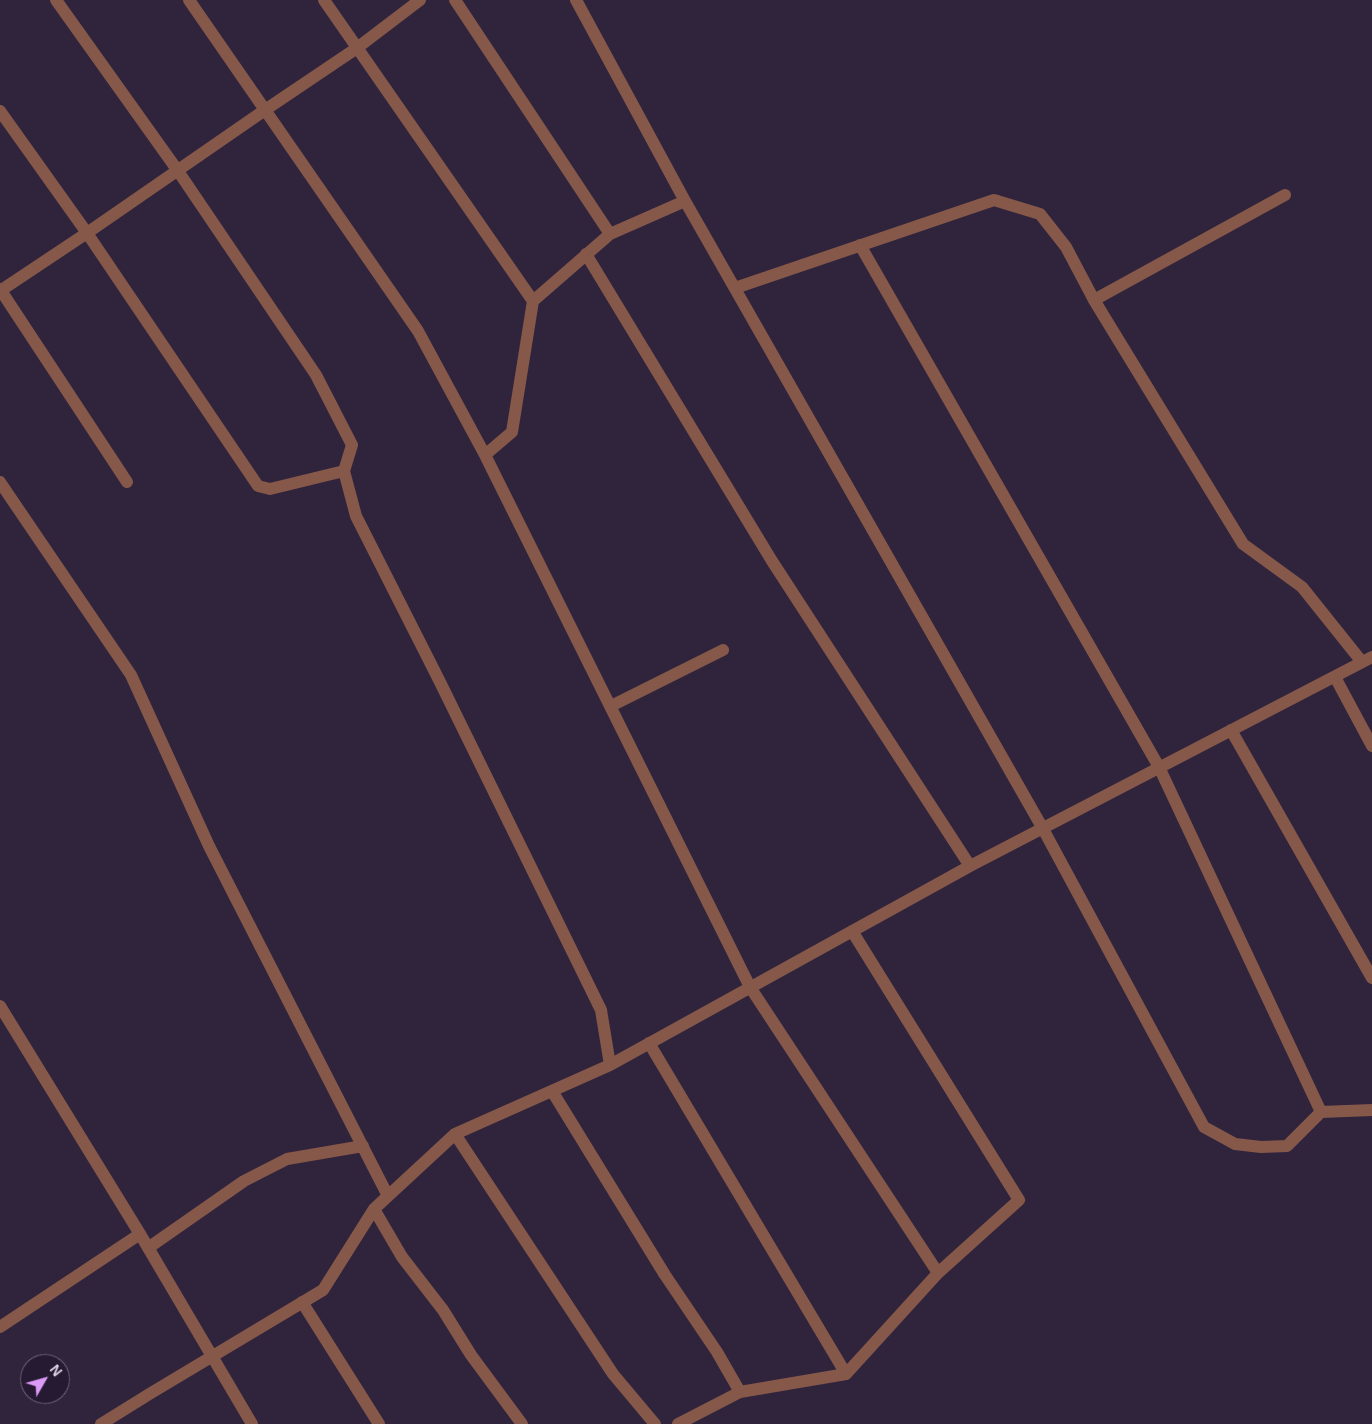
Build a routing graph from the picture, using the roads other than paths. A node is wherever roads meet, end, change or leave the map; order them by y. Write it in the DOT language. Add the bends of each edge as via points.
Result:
graph roads {
  1 [pos="56,0"];
  2 [pos="189,0"];
  3 [pos="324,0"];
  4 [pos="420,0"];
  5 [pos="454,0"];
  6 [pos="576,0"];
  7 [pos="357,48"];
  8 [pos="265,110"];
  9 [pos="0,111"];
  10 [pos="178,171"];
  11 [pos="1285,195"];
  12 [pos="685,201"];
  13 [pos="87,233"];
  14 [pos="610,234"];
  15 [pos="860,245"];
  16 [pos="586,254"];
  17 [pos="734,288"];
  18 [pos="0,290"];
  19 [pos="1094,300"];
  20 [pos="533,301"];
  21 [pos="485,455"];
  22 [pos="344,470"];
  23 [pos="0,482"];
  24 [pos="127,482"];
  25 [pos="723,650"];
  26 [pos="1367,659"];
  27 [pos="1335,676"];
  28 [pos="611,706"];
  29 [pos="1232,730"];
  30 [pos="1372,746"];
  31 [pos="1159,767"];
  32 [pos="1042,827"];
  33 [pos="970,866"];
  34 [pos="852,931"];
  35 [pos="1372,978"];
  36 [pos="750,987"];
  37 [pos="0,1006"];
  38 [pos="649,1043"];
  39 [pos="610,1065"];
  40 [pos="552,1091"];
  41 [pos="1372,1110"];
  42 [pos="1321,1112"];
  43 [pos="456,1134"];
  44 [pos="363,1146"];
  45 [pos="388,1196"];
  46 [pos="374,1209"];
  47 [pos="140,1234"];
  48 [pos="148,1248"];
  49 [pos="938,1273"];
  50 [pos="302,1302"];
  51 [pos="0,1327"];
  52 [pos="213,1355"];
  53 [pos="846,1374"];
  54 [pos="740,1392"];
  55 [pos="101,1424"];
  56 [pos="252,1424"];
  57 [pos="379,1424"];
  58 [pos="522,1424"];
  59 [pos="654,1424"];
  60 [pos="678,1424"];
  1 -- 10 [label="street"];
  2 -- 8 [label="street"];
  3 -- 7 [label="street"];
  4 -- 7 [label="street"];
  5 -- 14 [label="street"];
  6 -- 12 [label="street"];
  7 -- 8 [label="street"];
  7 -- 20 [label="street"];
  8 -- 10 [label="street"];
  8 -- 21 [label="street" via="418,330"];
  9 -- 13 [label="street"];
  10 -- 13 [label="street"];
  10 -- 22 [label="street" via="316,375 352,445"];
  11 -- 19 [label="street"];
  12 -- 14 [label="street"];
  12 -- 17 [label="street"];
  13 -- 18 [label="street"];
  13 -- 22 [label="street" via="258,486 270,489"];
  14 -- 16 [label="street"];
  15 -- 17 [label="street"];
  15 -- 19 [label="street" via="994,200 1040,214 1066,247"];
  15 -- 31 [label="street"];
  16 -- 20 [label="street"];
  16 -- 33 [label="street" via="772,560"];
  17 -- 32 [label="street"];
  18 -- 24 [label="street"];
  19 -- 26 [label="street" via="1243,544 1302,587"];
  20 -- 21 [label="street" via="512,432"];
  21 -- 28 [label="street"];
  22 -- 39 [label="street" via="356,516 601,1010"];
  23 -- 44 [label="street" via="131,676 209,846"];
  25 -- 28 [label="street"];
  26 -- 27 [label="street"];
  27 -- 29 [label="street"];
  27 -- 30 [label="street"];
  28 -- 36 [label="street"];
  29 -- 31 [label="street"];
  29 -- 35 [label="street"];
  31 -- 32 [label="street"];
  31 -- 42 [label="street"];
  32 -- 33 [label="street"];
  32 -- 42 [label="street" via="1204,1127 1236,1144 1287,1146"];
  33 -- 34 [label="street"];
  34 -- 36 [label="street"];
  34 -- 49 [label="street" via="1019,1200"];
  36 -- 38 [label="street"];
  36 -- 49 [label="street"];
  37 -- 47 [label="street"];
  38 -- 39 [label="street"];
  38 -- 53 [label="street"];
  39 -- 40 [label="street"];
  40 -- 43 [label="street"];
  40 -- 54 [label="street"];
  41 -- 42 [label="street"];
  43 -- 45 [label="street"];
  43 -- 59 [label="street" via="613,1374"];
  44 -- 45 [label="street"];
  44 -- 48 [label="street" via="287,1159 273,1165 244,1181"];
  45 -- 46 [label="street"];
  46 -- 50 [label="street" via="323,1290"];
  46 -- 58 [label="street" via="402,1258 443,1310 470,1355"];
  47 -- 48 [label="street"];
  47 -- 51 [label="street"];
  48 -- 52 [label="street"];
  49 -- 53 [label="street"];
  50 -- 52 [label="street"];
  50 -- 57 [label="street"];
  52 -- 55 [label="street"];
  52 -- 56 [label="street"];
  53 -- 54 [label="street"];
  54 -- 60 [label="street"];
}
